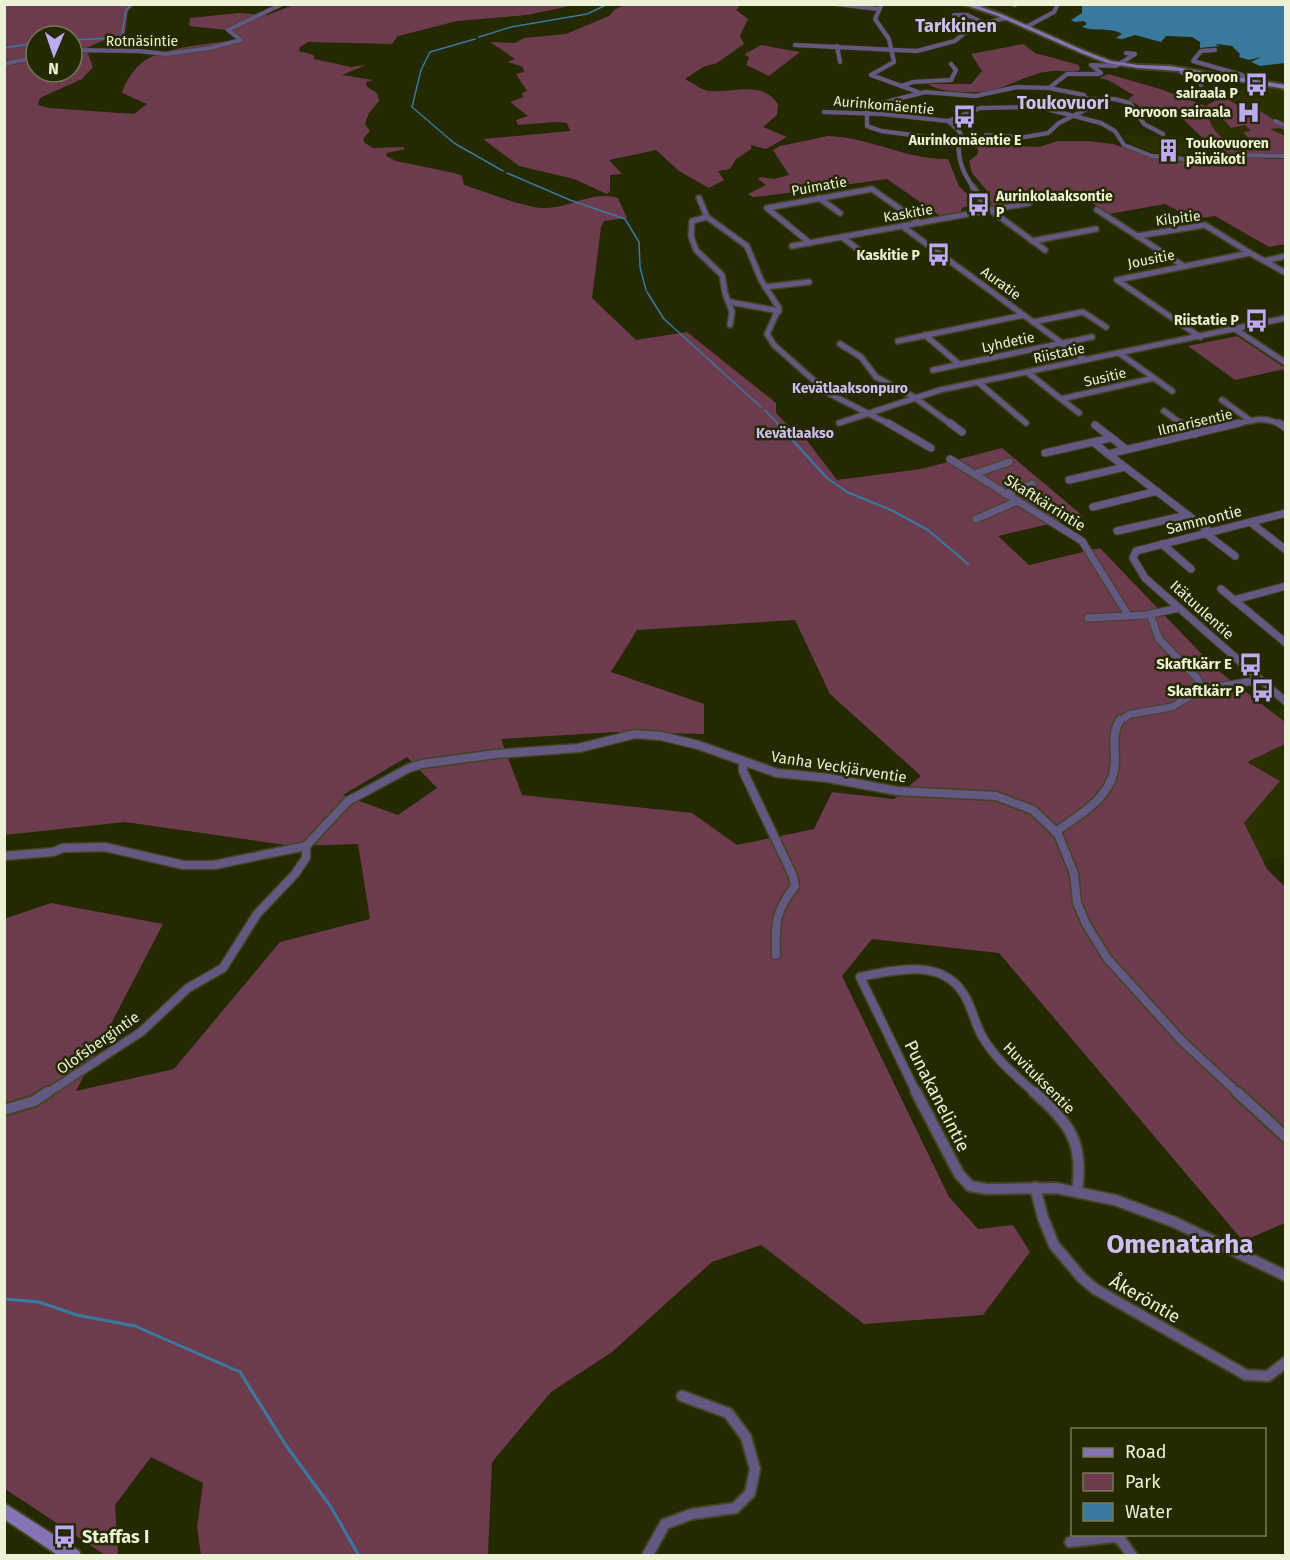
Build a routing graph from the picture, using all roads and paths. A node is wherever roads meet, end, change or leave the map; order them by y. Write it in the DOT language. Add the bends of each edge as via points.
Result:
graph roads {
  1 [pos="282,4"];
  2 [pos="836,4"];
  3 [pos="882,4"];
  4 [pos="964,4"];
  5 [pos="984,4"];
  6 [pos="1058,4"];
  7 [pos="977,7"];
  8 [pos="878,9"];
  9 [pos="954,15"];
  10 [pos="1006,18"];
  11 [pos="984,23"];
  12 [pos="1028,26"];
  13 [pos="795,45"];
  14 [pos="837,46"];
  15 [pos="84,50"];
  16 [pos="1215,50"];
  17 [pos="893,51"];
  18 [pos="1126,53"];
  19 [pos="24,60"];
  20 [pos="840,62"];
  21 [pos="1119,63"];
  22 [pos="4,64"];
  23 [pos="951,64"];
  24 [pos="1180,70"];
  25 [pos="1253,83"];
  26 [pos="1202,85"];
  27 [pos="901,86"];
  28 [pos="1286,87"];
  29 [pos="1049,88"];
  30 [pos="919,93"];
  31 [pos="1088,99"];
  32 [pos="824,112"];
  33 [pos="867,113"];
  34 [pos="1074,116"];
  35 [pos="948,121"];
  36 [pos="1275,121"];
  37 [pos="1286,126"];
  38 [pos="1163,134"];
  39 [pos="986,135"];
  40 [pos="928,137"];
  41 [pos="1286,156"];
  42 [pos="699,198"];
  43 [pos="819,198"];
  44 [pos="1029,203"];
  45 [pos="1097,210"];
  46 [pos="988,211"];
  47 [pos="840,213"];
  48 [pos="707,217"];
  49 [pos="920,223"];
  50 [pos="902,226"];
  51 [pos="1096,230"];
  52 [pos="1137,236"];
  53 [pos="842,237"];
  54 [pos="1032,241"];
  55 [pos="810,243"];
  56 [pos="792,246"];
  57 [pos="1045,250"];
  58 [pos="1250,253"];
  59 [pos="864,254"];
  60 [pos="1286,256"];
  61 [pos="1264,261"];
  62 [pos="1182,265"];
  63 [pos="1286,273"];
  64 [pos="809,282"];
  65 [pos="765,287"];
  66 [pos="730,302"];
  67 [pos="779,311"];
  68 [pos="1024,315"];
  69 [pos="1286,318"];
  70 [pos="1034,322"];
  71 [pos="730,325"];
  72 [pos="1106,327"];
  73 [pos="1235,329"];
  74 [pos="925,335"];
  75 [pos="1092,337"];
  76 [pos="1200,337"];
  77 [pos="898,341"];
  78 [pos="840,344"];
  79 [pos="1062,344"];
  80 [pos="1119,353"];
  81 [pos="1085,360"];
  82 [pos="1286,363"];
  83 [pos="959,364"];
  84 [pos="933,370"];
  85 [pos="1028,372"];
  86 [pos="1154,378"];
  87 [pos="979,382"];
  88 [pos="1172,391"];
  89 [pos="914,397"];
  90 [pos="1062,399"];
  91 [pos="1222,400"];
  92 [pos="1164,411"];
  93 [pos="867,413"];
  94 [pos="1079,413"];
  95 [pos="1251,421"];
  96 [pos="839,423"];
  97 [pos="1026,423"];
  98 [pos="1095,425"];
  99 [pos="1286,428"];
  100 [pos="962,432"];
  101 [pos="1195,434"];
  102 [pos="1111,438"];
  103 [pos="1093,442"];
  104 [pos="931,448"];
  105 [pos="1126,449"];
  106 [pos="1045,453"];
  107 [pos="1108,454"];
  108 [pos="950,459"];
  109 [pos="1009,462"];
  110 [pos="1125,467"];
  111 [pos="974,474"];
  112 [pos="1069,480"];
  113 [pos="1032,484"];
  114 [pos="1157,491"];
  115 [pos="1005,494"];
  116 [pos="1018,501"];
  117 [pos="1093,507"];
  118 [pos="1286,513"];
  119 [pos="1188,515"];
  120 [pos="976,519"];
  121 [pos="1250,522"];
  122 [pos="1117,531"];
  123 [pos="1208,533"];
  124 [pos="1162,544"];
  125 [pos="1286,550"];
  126 [pos="1235,556"];
  127 [pos="1132,558"];
  128 [pos="1191,569"];
  129 [pos="1286,586"];
  130 [pos="1221,589"];
  131 [pos="1234,600"];
  132 [pos="1179,608"];
  133 [pos="1150,614"];
  134 [pos="1128,615"];
  135 [pos="1088,618"];
  136 [pos="1282,636"];
  137 [pos="1286,642"];
  138 [pos="1260,680"];
  139 [pos="1202,689"];
  140 [pos="1286,702"];
  141 [pos="743,763"];
  142 [pos="1055,832"];
  143 [pos="306,846"];
  144 [pos="4,856"];
  145 [pos="776,955"];
  146 [pos="860,978"];
  147 [pos="4,1110"];
  148 [pos="1286,1137"];
  149 [pos="1035,1187"];
  150 [pos="1077,1191"];
  151 [pos="1286,1276"];
  152 [pos="1286,1362"];
  153 [pos="682,1396"];
  154 [pos="4,1510"];
  155 [pos="1070,1542"];
  156 [pos="73,1556"];
  157 [pos="647,1556"];
  158 [pos="1132,1556"];
  1 -- 15 [label="street, Rotnäsintie" via="229,28 241,40 210,48 163,54"];
  2 -- 8 [label="street"];
  3 -- 8 [label="street"];
  4 -- 7 [label="street"];
  5 -- 7 [label="street"];
  6 -- 12 [label="street" via="1054,12"];
  7 -- 10 [label="street"];
  8 -- 17 [label="street" via="875,19 885,29"];
  9 -- 11 [label="street" via="967,15"];
  10 -- 11 [label="street"];
  10 -- 12 [label="street"];
  11 -- 17 [label="street" via="973,26 955,41 917,51"];
  12 -- 21 [label="street" via="1095,57"];
  13 -- 14 [label="street"];
  14 -- 17 [label="street"];
  14 -- 20 [label="street"];
  16 -- 25 [label="street" via="1201,51 1193,61 1242,75"];
  17 -- 27 [label="street" via="891,66 871,75"];
  18 -- 21 [label="street" via="1135,54"];
  19 -- 22 [label="street"];
  21 -- 24 [label="street"];
  21 -- 29 [label="street" via="1091,66 1101,73 1098,74 1064,75"];
  23 -- 27 [label="street" via="956,70 951,80 913,81"];
  24 -- 25 [label="street"];
  24 -- 26 [label="street" via="1201,78"];
  25 -- 28 [label="street"];
  27 -- 30 [label="street"];
  29 -- 30 [label="street" via="1017,87 975,96"];
  29 -- 31 [label="street"];
  30 -- 33 [label="street" via="867,104"];
  31 -- 34 [label="street" via="1091,107"];
  31 -- 38 [label="street" via="1130,103 1144,124"];
  32 -- 33 [label="street, Aurinkomäentie"];
  33 -- 35 [label="street, Aurinkomäentie"];
  33 -- 40 [label="street" via="867,126 873,129"];
  34 -- 35 [label="street, Aurinkomäentie" via="1039,107 986,107"];
  34 -- 39 [label="street" via="1048,133 1025,137"];
  34 -- 41 [label="street, Aurinkomäentie" via="1108,126 1124,145 1152,156"];
  35 -- 46 [label="street" via="962,136 958,153 965,177"];
  36 -- 37 [label="street"];
  42 -- 48 [label="street"];
  43 -- 47 [label="street"];
  43 -- 49 [label="street, Puimatie" via="872,189"];
  43 -- 55 [label="street, Puimatie" via="767,208"];
  44 -- 46 [label="street, Kaskitie"];
  45 -- 52 [label="street"];
  46 -- 49 [label="street, Kaskitie"];
  46 -- 54 [label="street"];
  48 -- 65 [label="street" via="747,246"];
  48 -- 66 [label="street" via="692,221 694,245 720,272"];
  49 -- 50 [label="street, Kaskitie"];
  50 -- 53 [label="street, Kaskitie"];
  50 -- 68 [label="street, Auratie"];
  51 -- 54 [label="street"];
  52 -- 58 [label="street, Kilpitie" via="1205,225"];
  52 -- 62 [label="street"];
  53 -- 55 [label="street, Kaskitie"];
  53 -- 59 [label="street"];
  54 -- 57 [label="street"];
  55 -- 56 [label="street, Kaskitie"];
  58 -- 61 [label="street"];
  58 -- 62 [label="street, Jousitie"];
  60 -- 61 [label="street"];
  61 -- 63 [label="street"];
  62 -- 76 [label="street, Jousitie" via="1117,280"];
  64 -- 65 [label="street"];
  65 -- 67 [label="street"];
  66 -- 67 [label="street"];
  66 -- 71 [label="street"];
  67 -- 93 [label="street" via="767,338 828,393"];
  68 -- 70 [label="street, Auratie"];
  68 -- 74 [label="street, Lyhdetie"];
  69 -- 73 [label="street, Riistatie"];
  70 -- 72 [label="street" via="1083,312"];
  70 -- 79 [label="street, Auratie"];
  73 -- 76 [label="street, Riistatie"];
  73 -- 82 [label="street"];
  74 -- 77 [label="street, Lyhdetie"];
  74 -- 83 [label="street"];
  75 -- 79 [label="street, Lyhdetie"];
  76 -- 80 [label="street, Riistatie"];
  78 -- 89 [label="street" via="861,357 876,377"];
  79 -- 81 [label="street, Auratie"];
  79 -- 83 [label="street, Lyhdetie"];
  80 -- 81 [label="street, Riistatie"];
  80 -- 86 [label="street, Susitie"];
  81 -- 85 [label="street, Riistatie"];
  83 -- 84 [label="street, Lyhdetie"];
  85 -- 87 [label="street, Riistatie"];
  85 -- 90 [label="street, Susitie"];
  86 -- 88 [label="street, Susitie"];
  86 -- 90 [label="street, Susitie"];
  87 -- 89 [label="street, Riistatie"];
  87 -- 97 [label="street"];
  89 -- 93 [label="street, Riistatie"];
  89 -- 100 [label="street"];
  90 -- 94 [label="street, Susitie"];
  91 -- 95 [label="street"];
  92 -- 101 [label="street"];
  93 -- 96 [label="street, Riistatie"];
  93 -- 104 [label="street"];
  95 -- 99 [label="street, Ilmarisentie" via="1267,418"];
  95 -- 101 [label="street, Ilmarisentie"];
  98 -- 102 [label="street"];
  101 -- 105 [label="street, Ilmarisentie"];
  102 -- 103 [label="street"];
  102 -- 105 [label="street"];
  103 -- 106 [label="street"];
  103 -- 107 [label="street"];
  105 -- 107 [label="street, Ilmarisentie"];
  107 -- 110 [label="street"];
  108 -- 111 [label="street, Skaftkärrintie"];
  109 -- 111 [label="street"];
  110 -- 112 [label="street"];
  110 -- 114 [label="street"];
  111 -- 115 [label="street, Skaftkärrintie"];
  113 -- 115 [label="street"];
  114 -- 117 [label="street"];
  114 -- 119 [label="street"];
  115 -- 116 [label="street, Skaftkärrintie"];
  116 -- 120 [label="street"];
  116 -- 134 [label="street, Skaftkärrintie" via="1082,541"];
  118 -- 121 [label="street, Sammontie"];
  119 -- 122 [label="street"];
  119 -- 123 [label="street"];
  121 -- 123 [label="street, Sammontie"];
  121 -- 125 [label="street"];
  123 -- 124 [label="street, Sammontie"];
  123 -- 126 [label="street"];
  124 -- 127 [label="street, Sammontie" via="1136,551"];
  124 -- 128 [label="street"];
  127 -- 132 [label="street, Itätuulentie" via="1145,578"];
  129 -- 131 [label="street"];
  130 -- 131 [label="street"];
  131 -- 136 [label="street"];
  132 -- 133 [label="street"];
  132 -- 138 [label="street, Itätuulentie"];
  133 -- 134 [label="street"];
  133 -- 139 [label="street" via="1159,639 1197,678"];
  134 -- 135 [label="street"];
  136 -- 137 [label="street"];
  138 -- 139 [label="street"];
  138 -- 140 [label="street, Itätuulentie"];
  139 -- 142 [label="street" via="1172,707 1121,719 1114,729 1115,764 1107,789 1097,802"];
  141 -- 142 [label="street, Vanha Veckjärventie" via="777,773 897,791 996,796 1033,810"];
  141 -- 143 [label="street, Vanha Veckjärventie" via="698,745 635,734 579,748 422,764 348,801"];
  141 -- 145 [label="street" via="743,771 795,884 775,916"];
  142 -- 148 [label="street, Vanha Veckjärventie" via="1074,874 1077,903 1107,958 1182,1041"];
  143 -- 144 [label="street" via="214,866 183,865 105,847"];
  143 -- 147 [label="street, Olofsbergintie" via="306,858 296,874 257,914 223,968 188,988 141,1032 82,1071 34,1101"];
  146 -- 149 [label="street, Punakanelintie" via="963,1180 973,1187"];
  146 -- 150 [label="street, Huvituksentie" via="901,969 924,970 953,982 966,996 980,1032 994,1054 1057,1113 1074,1136 1081,1165"];
  149 -- 150 [label="street, Punakanelintie"];
  149 -- 152 [label="street, Åkeröntie" via="1048,1237 1056,1251 1075,1274 1095,1289 1246,1375 1274,1375"];
  150 -- 151 [label="street, Punakanelintie" via="1183,1225"];
  153 -- 157 [label="street" via="728,1413 746,1437 755,1469 750,1493 735,1508 692,1514 665,1524"];
  154 -- 156 [label="street"];
  155 -- 158 [label="street" via="1114,1537 1121,1540"];
}
